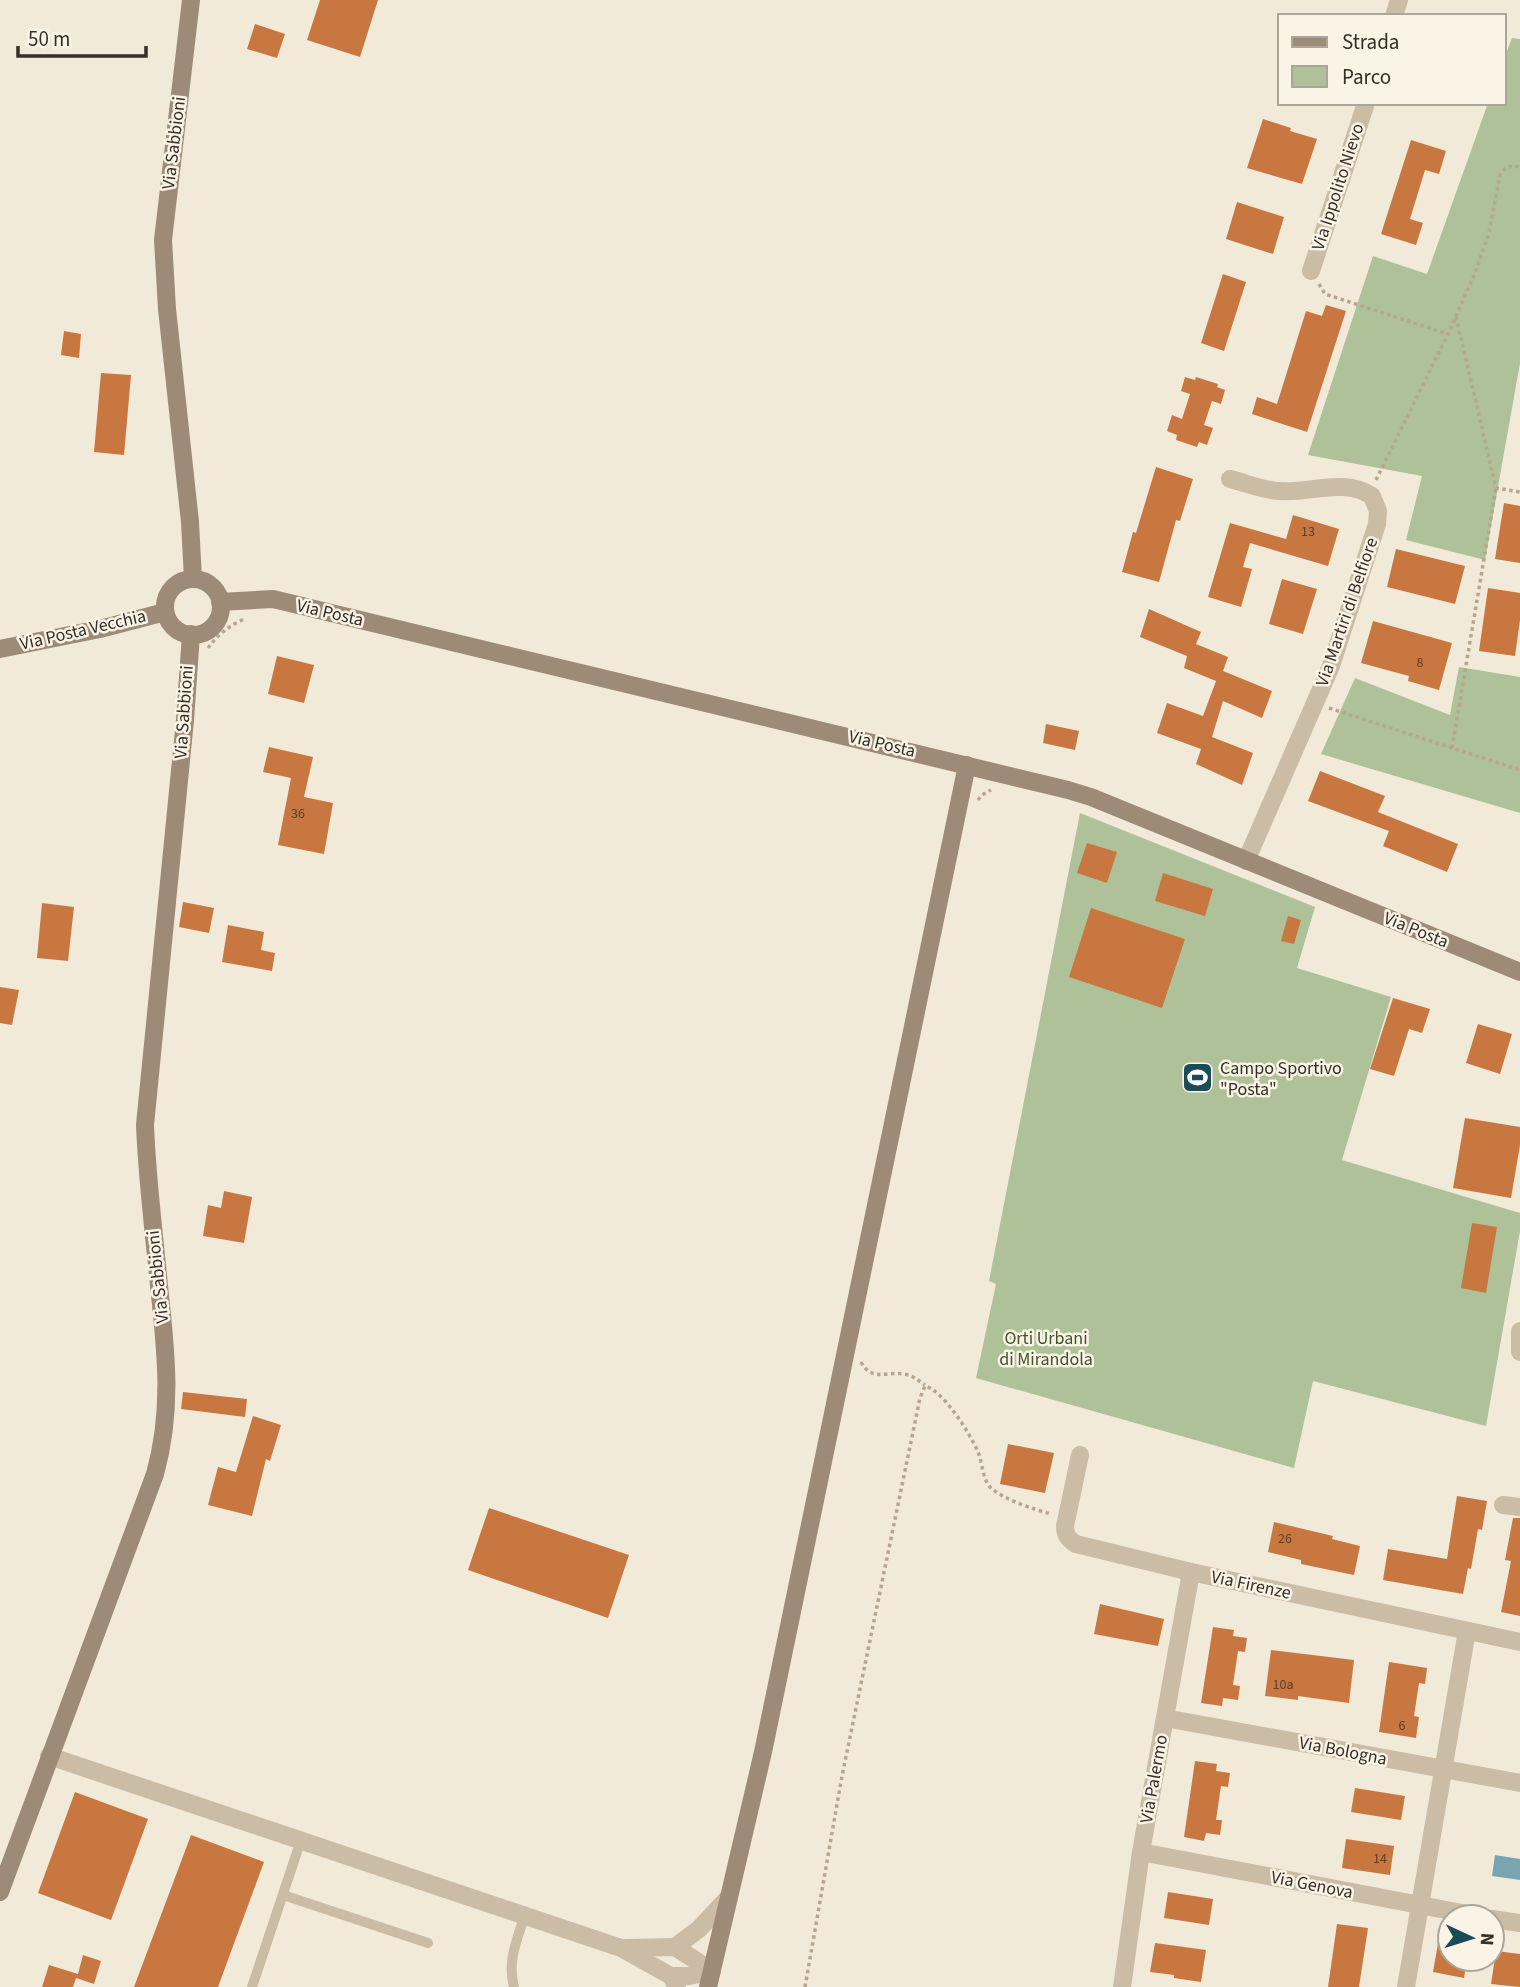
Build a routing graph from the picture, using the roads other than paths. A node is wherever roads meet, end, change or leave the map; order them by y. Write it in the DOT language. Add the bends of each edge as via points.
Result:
graph roads {
  1 [pos="191,0"];
  2 [pos="1365,105"];
  3 [pos="1311,271"];
  4 [pos="1230,479"];
  5 [pos="193,579"];
  6 [pos="220,602"];
  7 [pos="165,612"];
  8 [pos="191,635"];
  9 [pos="0,649"];
  10 [pos="967,765"];
  11 [pos="1246,860"];
  12 [pos="1520,972"];
  13 [pos="1520,1331"];
  14 [pos="1520,1352"];
  15 [pos="1080,1455"];
  16 [pos="1191,1572"];
  17 [pos="1467,1632"];
  18 [pos="1520,1642"];
  19 [pos="1165,1718"];
  20 [pos="49,1756"];
  21 [pos="1444,1770"];
  22 [pos="1520,1783"];
  23 [pos="301,1840"];
  24 [pos="1141,1852"];
  25 [pos="0,1892"];
  26 [pos="283,1895"];
  27 [pos="729,1898"];
  28 [pos="1420,1906"];
  29 [pos="1436,1909"];
  30 [pos="525,1915"];
  31 [pos="428,1943"];
  32 [pos="675,1947"];
  33 [pos="621,1948"];
  34 [pos="710,1979"];
  35 [pos="674,1981"];
  36 [pos="251,1987"];
  37 [pos="514,1987"];
  38 [pos="1122,1987"];
  39 [pos="1406,1987"];
  1 -- 5 [label="street, Via Sabbioni" via="163,240"];
  2 -- 3 [label="street, Via Ippolito Nievo"];
  4 -- 11 [label="street, Via Martiri di Belfiore" via="1280,492 1355,489 1369,494 1378,511 1331,666"];
  5 -- 6 [label="street" via="211,586"];
  5 -- 7 [label="street" via="175,585"];
  6 -- 8 [label="street" via="210,629"];
  6 -- 10 [label="street, Via Posta" via="273,599"];
  7 -- 8 [label="street" via="174,628"];
  7 -- 9 [label="street, Via Posta Vecchia"];
  8 -- 20 [label="street, Via Sabbioni" via="145,1125 168,1378 165,1428 155,1474"];
  10 -- 11 [label="street, Via Posta" via="1091,797"];
  10 -- 27 [label="street"];
  11 -- 12 [label="street, Via Posta"];
  13 -- 14 [label="street"];
  15 -- 16 [label="street, Via Firenze" via="1066,1517 1069,1540"];
  16 -- 17 [label="street, Via Firenze"];
  16 -- 19 [label="street, Via Palermo"];
  17 -- 18 [label="street, Via Firenze"];
  17 -- 21 [label="street"];
  19 -- 21 [label="street, Via Bologna"];
  19 -- 24 [label="street, Via Palermo"];
  20 -- 23 [label="street"];
  20 -- 25 [label="street, Via Sabbioni"];
  21 -- 22 [label="street, Via Bologna"];
  21 -- 28 [label="street"];
  23 -- 26 [label="lane"];
  23 -- 30 [label="street"];
  24 -- 28 [label="street, Via Genova"];
  24 -- 38 [label="street, Via Palermo"];
  26 -- 31 [label="lane"];
  26 -- 36 [label="lane"];
  27 -- 32 [label="street"];
  27 -- 34 [label="street"];
  28 -- 29 [label="street, Via Genova"];
  28 -- 39 [label="street"];
  30 -- 33 [label="street"];
  30 -- 37 [label="lane" via="510,1966"];
  32 -- 33 [label="street"];
  32 -- 34 [label="street"];
  33 -- 35 [label="street"];
  34 -- 35 [label="street" via="688,1976"];
}
